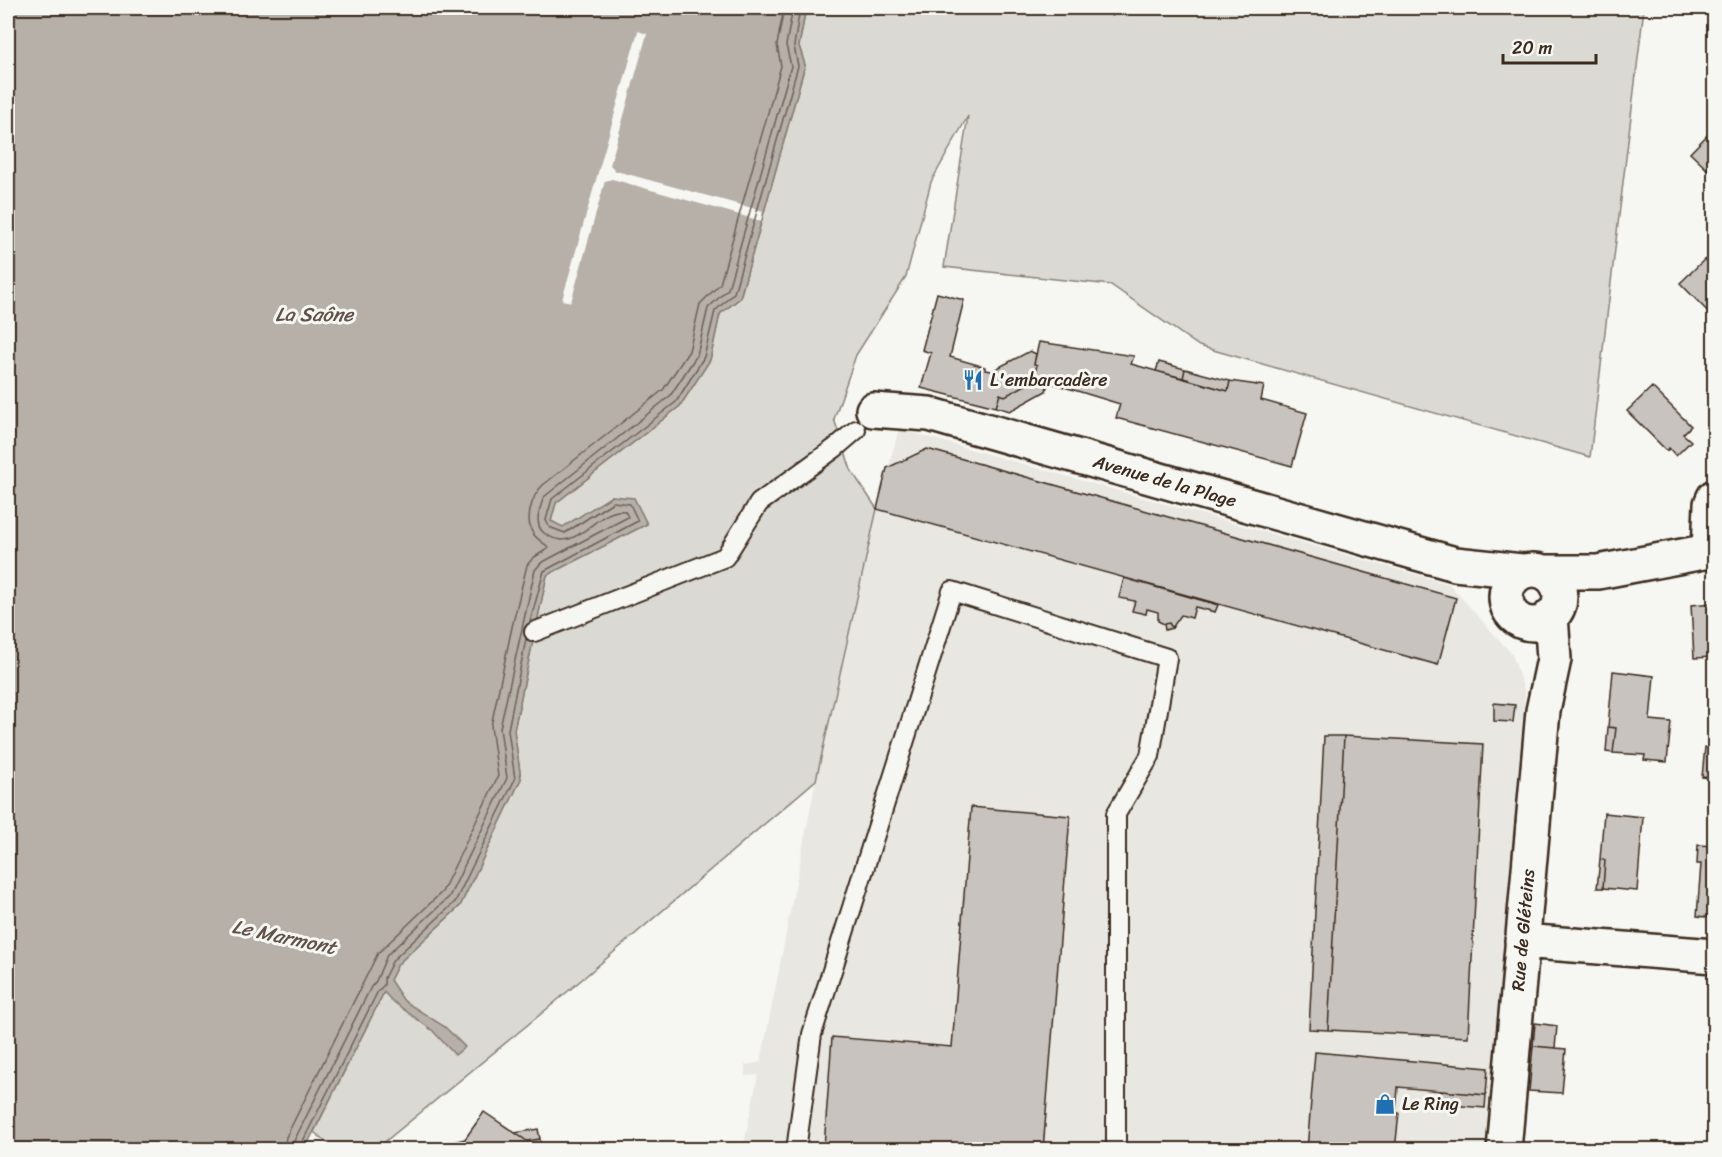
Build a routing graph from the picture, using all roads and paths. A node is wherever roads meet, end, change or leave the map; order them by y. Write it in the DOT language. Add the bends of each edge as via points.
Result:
graph roads {
  1 [pos="864,420"];
  2 [pos="1714,497"];
  3 [pos="1712,550"];
  4 [pos="1455,564"];
  5 [pos="1622,568"];
  6 [pos="1534,572"];
  7 [pos="1512,610"];
  8 [pos="1554,610"];
  9 [pos="534,632"];
  10 [pos="1543,711"];
  11 [pos="1522,941"];
  12 [pos="1714,956"];
  13 [pos="796,1149"];
  14 [pos="1116,1149"];
  15 [pos="1504,1149"];
  1 -- 4 [label="street, Avenue de la Plage" via="929,414"];
  1 -- 9 [label="lane" via="835,448 759,503 725,556"];
  2 -- 3 [label="street"];
  3 -- 5 [label="street, Avenue de la Plage"];
  4 -- 6 [label="street, Avenue de la Plage"];
  4 -- 7 [label="street, Avenue de la Plage"];
  5 -- 6 [label="street, Avenue de la Plage"];
  5 -- 8 [label="street, Avenue de la Plage"];
  6 -- 7 [label="street" via="1515,576 1509,585 1506,596"];
  6 -- 8 [label="street" via="1559,585 1560,596"];
  7 -- 8 [label="street" via="1526,624 1534,625 1541,624"];
  7 -- 10 [label="street, Rue de Gléteins" via="1537,666"];
  8 -- 10 [label="street, Rue de Gléteins" via="1554,659"];
  10 -- 11 [label="street, Rue de Gléteins"];
  11 -- 12 [label="street"];
  11 -- 15 [label="street, Rue de Gléteins"];
  13 -- 14 [label="lane" via="812,1034 952,591 1167,658 1150,756 1116,814"];
}
